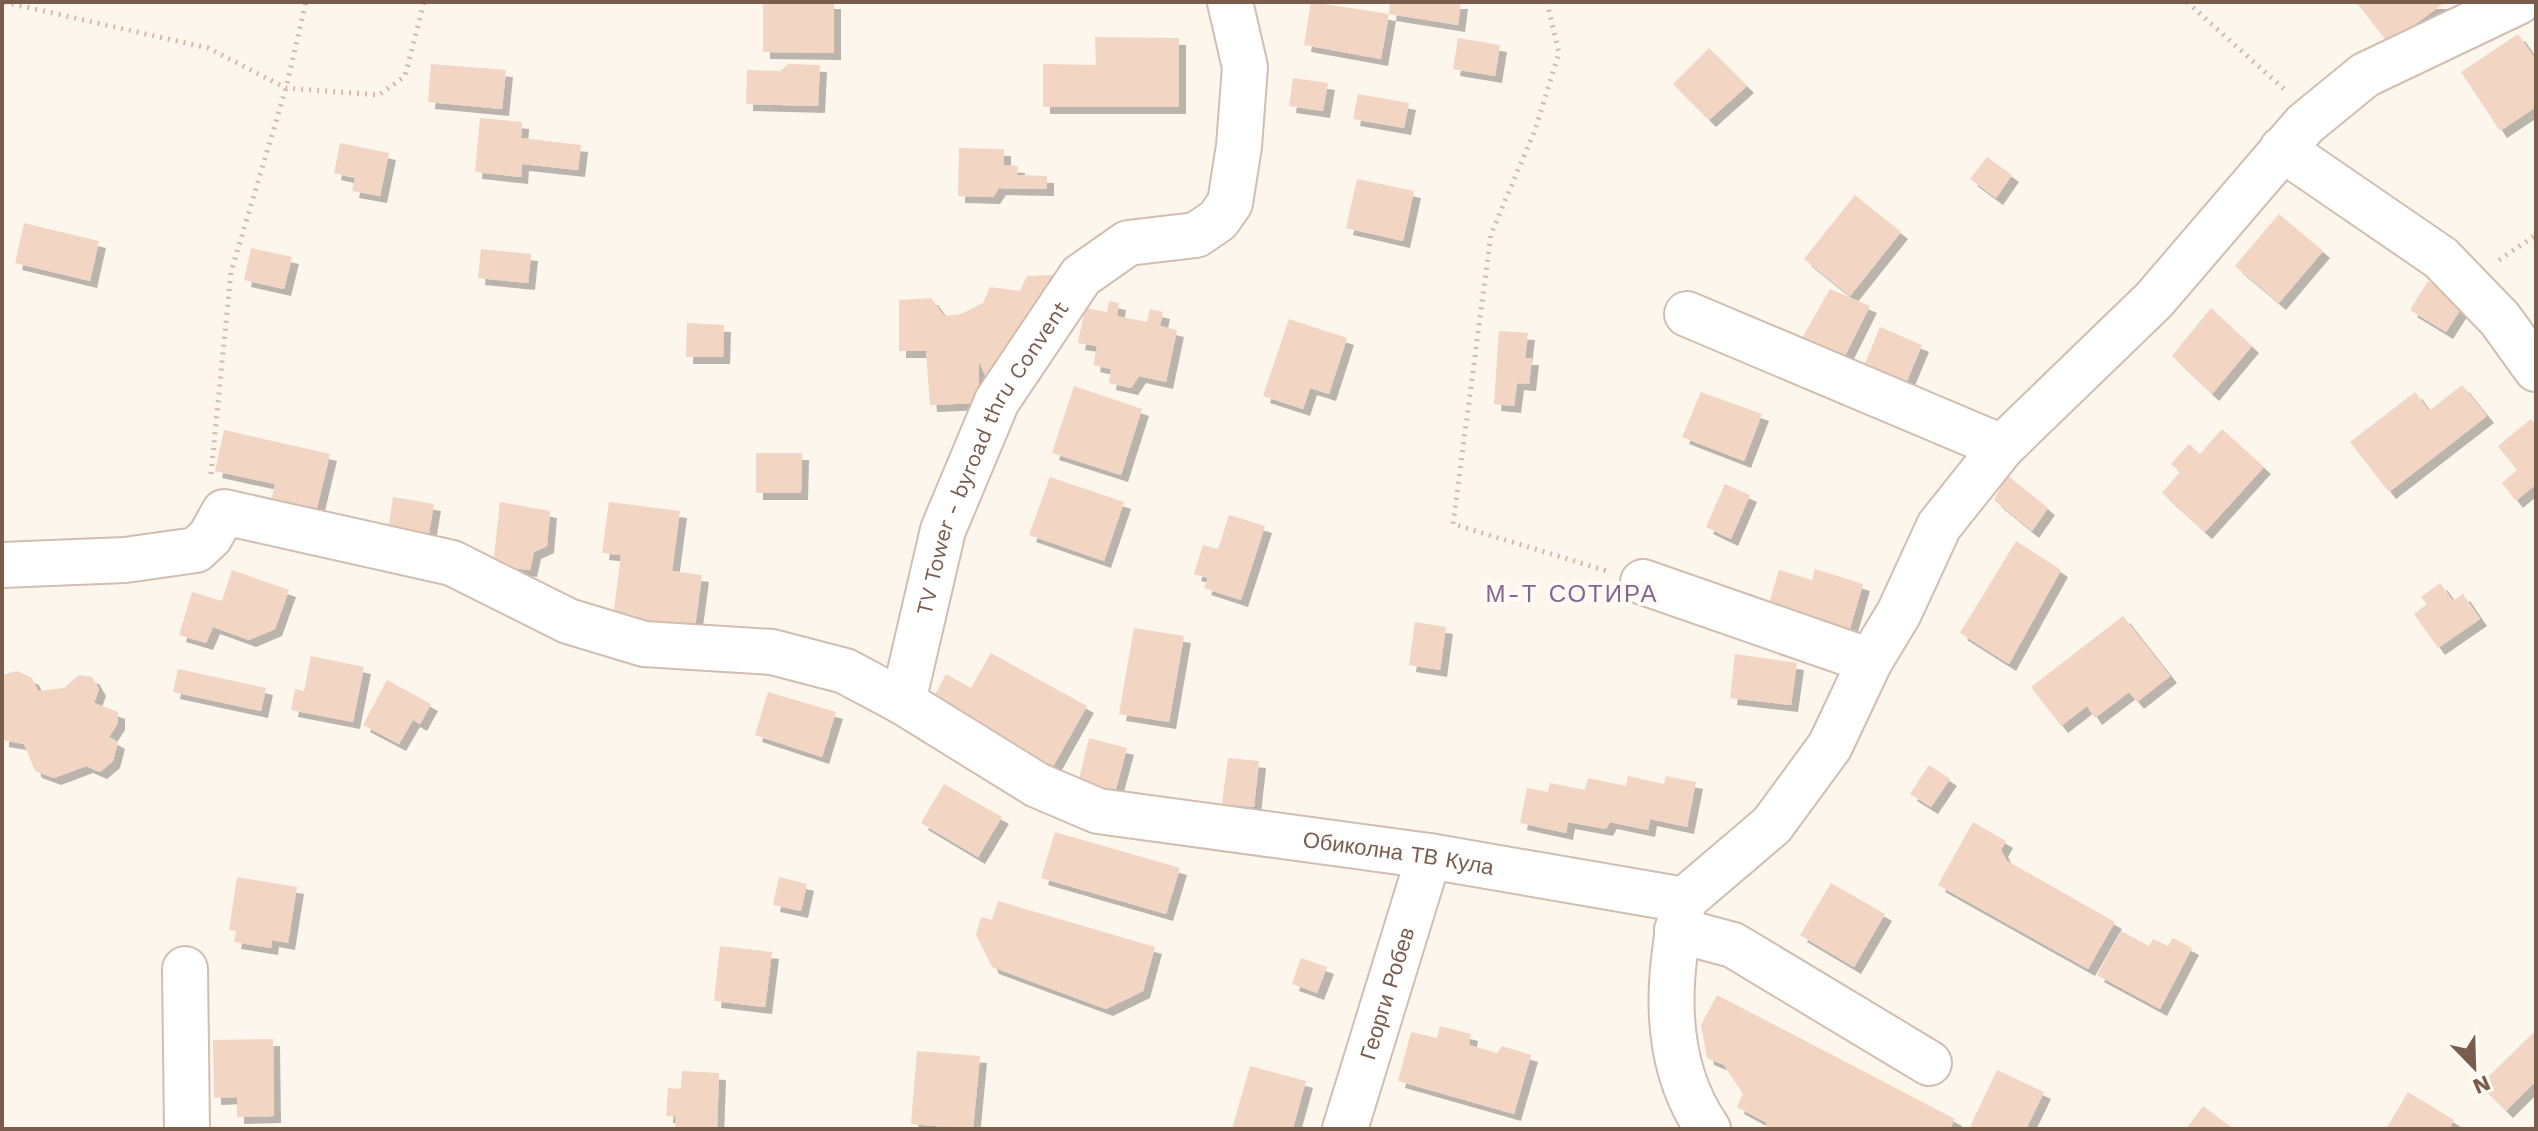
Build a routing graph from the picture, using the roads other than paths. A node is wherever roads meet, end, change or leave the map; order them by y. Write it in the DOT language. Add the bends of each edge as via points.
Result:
graph roads {
  1 [pos="1243,4"];
  2 [pos="2496,6"];
  3 [pos="2294,137"];
  4 [pos="1687,314"];
  5 [pos="2536,369"];
  6 [pos="2002,447"];
  7 [pos="2,565"];
  8 [pos="1643,582"];
  9 [pos="1870,661"];
  10 [pos="903,702"];
  11 [pos="1429,856"];
  12 [pos="1680,915"];
  13 [pos="185,969"];
  14 [pos="1929,1063"];
  15 [pos="187,1129"];
  16 [pos="1345,1129"];
  17 [pos="1708,1129"];
  1 -- 10 [label="street, TV Tower - byroad thru Convent" via="1245,67 1230,203 1218,220 1196,235 1128,243 1081,276 997,401 943,530"];
  2 -- 3 [label="street" via="2365,75"];
  3 -- 5 [label="street" via="2441,258 2500,319"];
  3 -- 6 [label="street" via="2154,300"];
  4 -- 6 [label="street"];
  6 -- 9 [label="street" via="1939,526"];
  7 -- 10 [label="street, Обиколна ТВ Кула" via="125,560 196,550 224,512 452,563 568,621 644,644 772,652 845,671"];
  8 -- 9 [label="street"];
  9 -- 12 [label="street" via="1830,746 1772,825"];
  10 -- 11 [label="street, Обиколна ТВ Кула" via="1037,785 1098,811"];
  11 -- 12 [label="street, Обиколна ТВ Кула"];
  11 -- 16 [label="street, Георги Робев"];
  12 -- 14 [label="street, Обиколна ТВ Кула"];
  12 -- 17 [label="street" via="1672,951 1675,1060 1690,1104"];
  13 -- 15 [label="street"];
}
